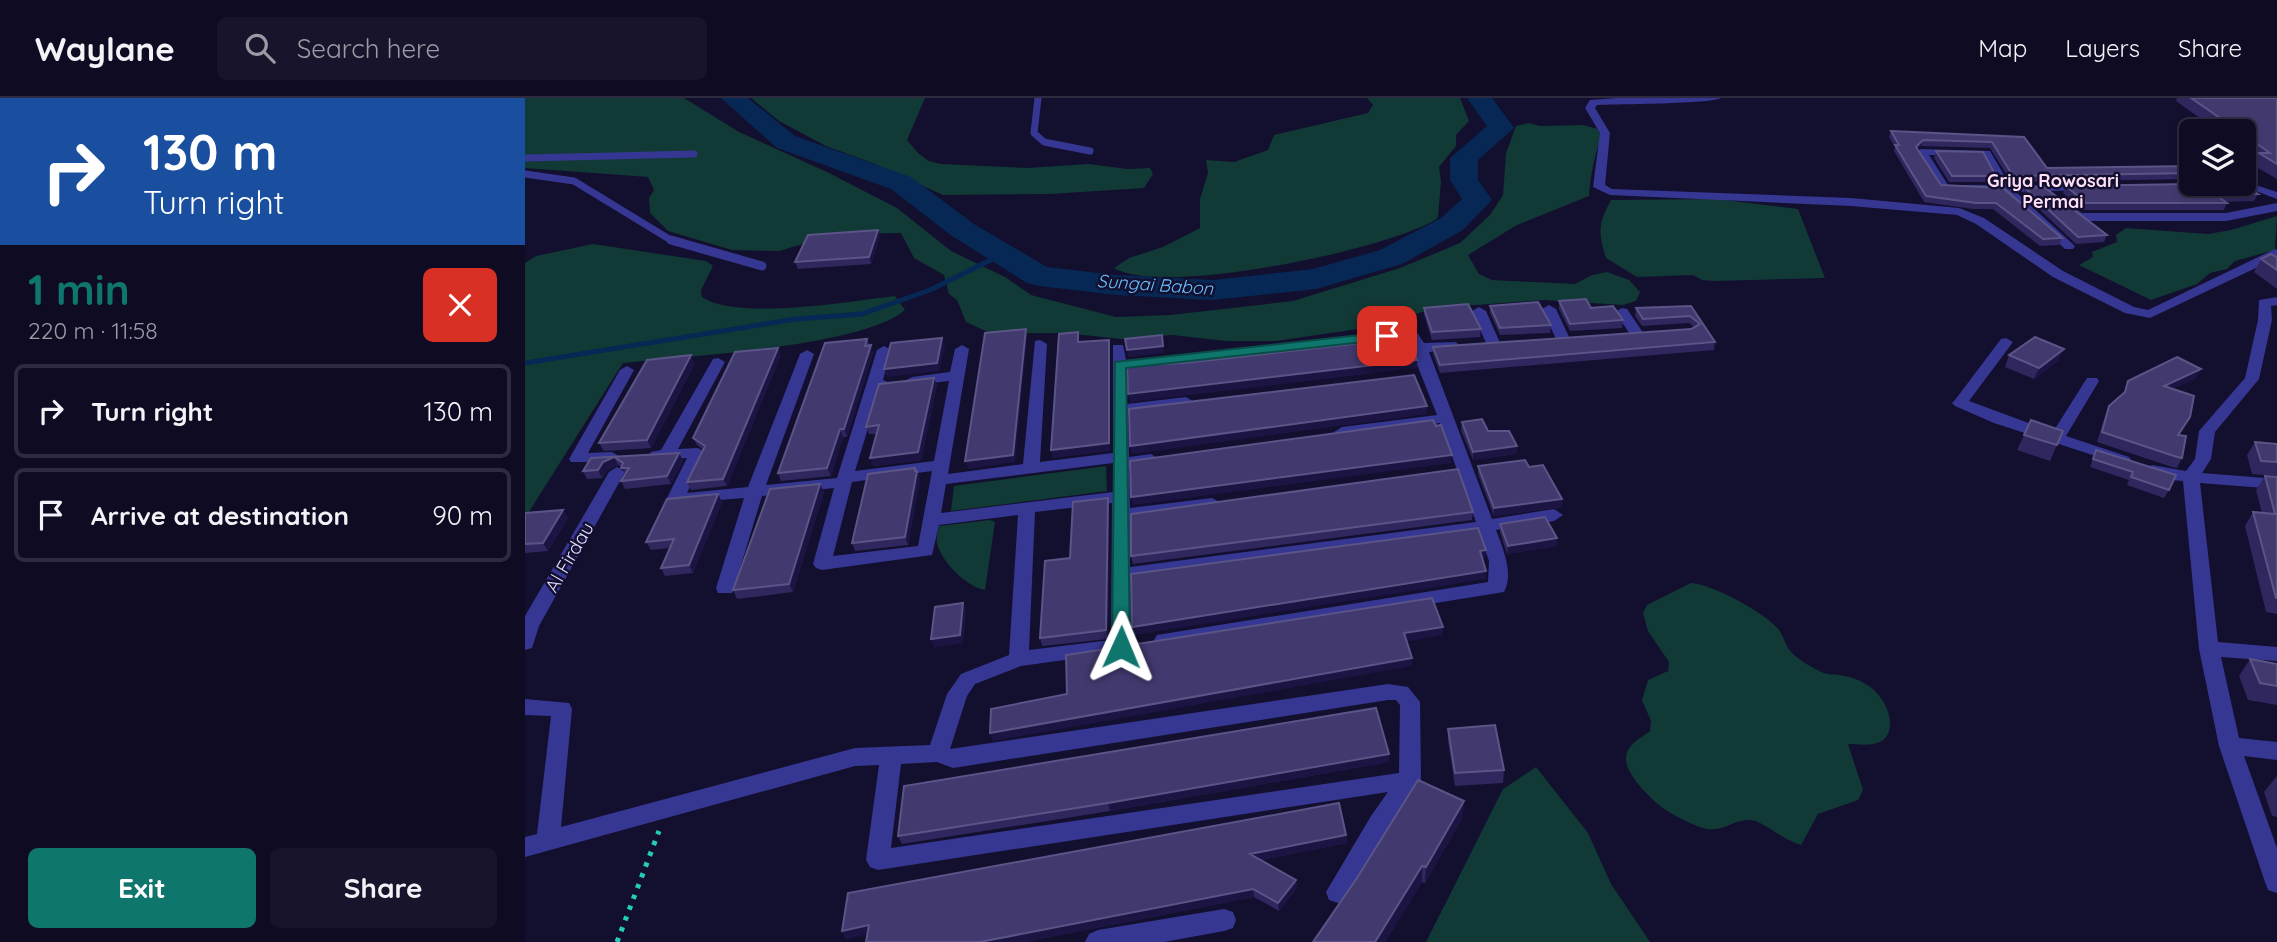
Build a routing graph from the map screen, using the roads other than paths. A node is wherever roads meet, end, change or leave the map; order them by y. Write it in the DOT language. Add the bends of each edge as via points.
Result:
graph roads {
  1 [pos="1038,98"];
  2 [pos="1716,98"];
  3 [pos="1632,99"];
  4 [pos="1686,99"];
  5 [pos="1090,151"];
  6 [pos="694,154"];
  7 [pos="525,158"];
  8 [pos="525,174"];
  9 [pos="2100,187"];
  10 [pos="2006,188"];
  11 [pos="2045,188"];
  12 [pos="2256,188"];
  13 [pos="2277,196"];
  14 [pos="2277,207"];
  15 [pos="2069,246"];
  16 [pos="2277,253"];
  17 [pos="762,266"];
  18 [pos="2277,301"];
  19 [pos="1549,309"];
  20 [pos="1479,311"];
  21 [pos="1622,312"];
  22 [pos="1612,335"];
  23 [pos="1540,340"];
  24 [pos="2006,342"];
  25 [pos="1040,344"];
  26 [pos="1420,348"];
  27 [pos="962,349"];
  28 [pos="884,350"];
  29 [pos="807,354"];
  30 [pos="718,362"];
  31 [pos="627,370"];
  32 [pos="957,376"];
  33 [pos="2092,381"];
  34 [pos="874,385"];
  35 [pos="1201,400"];
  36 [pos="1120,410"];
  37 [pos="1446,418"];
  38 [pos="1324,435"];
  39 [pos="2059,437"];
  40 [pos="667,454"];
  41 [pos="1162,457"];
  42 [pos="1121,460"];
  43 [pos="1031,468"];
  44 [pos="617,472"];
  45 [pos="941,473"];
  46 [pos="2191,477"];
  47 [pos="844,480"];
  48 [pos="2277,484"];
  49 [pos="755,491"];
  50 [pos="1122,496"];
  51 [pos="1231,500"];
  52 [pos="1027,508"];
  53 [pos="1122,515"];
  54 [pos="1553,515"];
  55 [pos="932,520"];
  56 [pos="1486,526"];
  57 [pos="1121,575"];
  58 [pos="725,588"];
  59 [pos="525,643"];
  60 [pos="1121,647"];
  61 [pos="2209,649"];
  62 [pos="2277,654"];
  63 [pos="1019,659"];
  64 [pos="525,707"];
  65 [pos="2231,746"];
  66 [pos="2277,751"];
  67 [pos="938,753"];
  68 [pos="891,755"];
  69 [pos="1410,780"];
  70 [pos="548,840"];
  71 [pos="525,847"];
  72 [pos="2277,883"];
  73 [pos="1338,892"];
  74 [pos="1224,920"];
  75 [pos="1098,942"];
  1 -- 5 [label="lane" via="1034,133 1044,142"];
  2 -- 4 [label="street"];
  3 -- 4 [label="street"];
  3 -- 16 [label="street" via="1602,100 1590,108 1605,133 1599,187 1610,192 1851,202 1959,212 1980,221 2058,274 2130,310 2150,314"];
  6 -- 7 [label="lane"];
  8 -- 17 [label="lane" via="574,181 674,242"];
  9 -- 11 [label="street"];
  10 -- 10 [label="street" via="1986,153 1921,152 1948,194"];
  10 -- 11 [label="street"];
  10 -- 15 [label="street"];
  11 -- 14 [label="street" via="2079,217 2226,217"];
  12 -- 13 [label="street"];
  18 -- 46 [label="street" via="2263,303 2265,320 2252,379 2207,431 2203,458"];
  19 -- 23 [label="street" via="1569,338"];
  20 -- 26 [label="street" via="1487,344"];
  21 -- 22 [label="street" via="1643,333"];
  24 -- 39 [label="street" via="1959,401 2000,420"];
  25 -- 43 [label="street"];
  26 -- 36 [label="street" via="1411,334 1119,357"];
  26 -- 37 [label="street" via="1423,375"];
  27 -- 32 [label="street"];
  28 -- 34 [label="street"];
  29 -- 49 [label="street"];
  30 -- 40 [label="street"];
  31 -- 40 [label="street" via="577,459"];
  32 -- 34 [label="street"];
  32 -- 45 [label="street"];
  33 -- 39 [label="street"];
  34 -- 47 [label="street"];
  35 -- 36 [label="street"];
  36 -- 42 [label="street"];
  37 -- 38 [label="street"];
  37 -- 56 [label="street"];
  39 -- 46 [label="street" via="2169,475"];
  40 -- 49 [label="street" via="698,453 675,500"];
  41 -- 42 [label="street"];
  42 -- 43 [label="street"];
  42 -- 50 [label="street"];
  43 -- 45 [label="street"];
  44 -- 59 [label="street, Al Firdau" via="529,626"];
  45 -- 47 [label="street"];
  45 -- 55 [label="street"];
  46 -- 48 [label="street"];
  46 -- 61 [label="street"];
  47 -- 49 [label="street"];
  47 -- 55 [label="street" via="822,564 926,551"];
  49 -- 58 [label="street"];
  50 -- 52 [label="street"];
  50 -- 53 [label="street"];
  51 -- 53 [label="street"];
  52 -- 55 [label="street"];
  52 -- 63 [label="street"];
  53 -- 57 [label="street"];
  54 -- 56 [label="street"];
  56 -- 57 [label="street"];
  56 -- 60 [label="street" via="1498,561 1497,587"];
  57 -- 60 [label="street"];
  60 -- 63 [label="street"];
  61 -- 62 [label="street"];
  61 -- 65 [label="street"];
  63 -- 67 [label="street" via="968,680 957,694"];
  64 -- 70 [label="street" via="562,709"];
  65 -- 66 [label="street"];
  65 -- 72 [label="street"];
  67 -- 68 [label="street"];
  67 -- 69 [label="street" via="953,759 1388,692 1401,693 1410,702"];
  68 -- 69 [label="street" via="878,860"];
  68 -- 70 [label="street" via="855,757"];
  69 -- 73 [label="street"];
  70 -- 71 [label="street"];
  74 -- 75 [label="street"];
}
